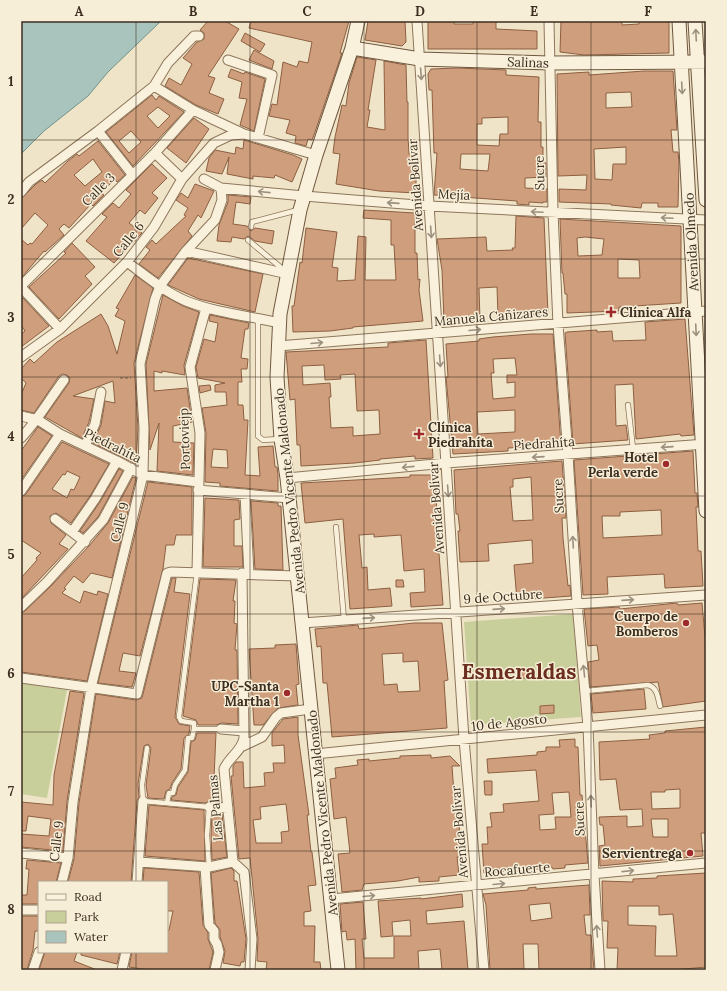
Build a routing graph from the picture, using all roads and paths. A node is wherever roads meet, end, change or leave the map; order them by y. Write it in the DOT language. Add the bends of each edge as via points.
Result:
graph roads {
  1 [pos="358,21"];
  2 [pos="417,21"];
  3 [pos="549,21"];
  4 [pos="678,21"];
  5 [pos="695,21"];
  6 [pos="199,36"];
  7 [pos="352,48"];
  8 [pos="420,59"];
  9 [pos="228,60"];
  10 [pos="702,62"];
  11 [pos="550,63"];
  12 [pos="681,63"];
  13 [pos="154,86"];
  14 [pos="194,110"];
  15 [pos="98,131"];
  16 [pos="244,134"];
  17 [pos="258,138"];
  18 [pos="155,153"];
  19 [pos="316,155"];
  20 [pos="132,174"];
  21 [pos="182,178"];
  22 [pos="204,179"];
  23 [pos="221,188"];
  24 [pos="21,192"];
  25 [pos="304,196"];
  26 [pos="706,200"];
  27 [pos="430,206"];
  28 [pos="300,210"];
  29 [pos="553,212"];
  30 [pos="690,220"];
  31 [pos="706,220"];
  32 [pos="251,227"];
  33 [pos="248,240"];
  34 [pos="186,252"];
  35 [pos="128,262"];
  36 [pos="288,274"];
  37 [pos="160,286"];
  38 [pos="21,287"];
  39 [pos="206,308"];
  40 [pos="700,312"];
  41 [pos="258,318"];
  42 [pos="280,323"];
  43 [pos="558,324"];
  44 [pos="60,329"];
  45 [pos="438,333"];
  46 [pos="278,346"];
  47 [pos="21,357"];
  48 [pos="64,380"];
  49 [pos="101,392"];
  50 [pos="628,406"];
  51 [pos="21,416"];
  52 [pos="38,420"];
  53 [pos="60,434"];
  54 [pos="21,438"];
  55 [pos="281,439"];
  56 [pos="704,444"];
  57 [pos="85,446"];
  58 [pos="634,449"];
  59 [pos="568,455"];
  60 [pos="117,461"];
  61 [pos="446,463"];
  62 [pos="132,468"];
  63 [pos="143,475"];
  64 [pos="287,478"];
  65 [pos="198,486"];
  66 [pos="21,491"];
  67 [pos="245,494"];
  68 [pos="289,498"];
  69 [pos="706,511"];
  70 [pos="55,519"];
  71 [pos="336,527"];
  72 [pos="72,532"];
  73 [pos="85,542"];
  74 [pos="197,572"];
  75 [pos="245,573"];
  76 [pos="297,576"];
  77 [pos="706,595"];
  78 [pos="577,603"];
  79 [pos="21,607"];
  80 [pos="456,612"];
  81 [pos="344,620"];
  82 [pos="302,623"];
  83 [pos="21,678"];
  84 [pos="91,688"];
  85 [pos="586,691"];
  86 [pos="660,706"];
  87 [pos="311,709"];
  88 [pos="706,715"];
  89 [pos="588,727"];
  90 [pos="194,729"];
  91 [pos="221,729"];
  92 [pos="244,731"];
  93 [pos="464,739"];
  94 [pos="243,746"];
  95 [pos="148,748"];
  96 [pos="315,754"];
  97 [pos="143,801"];
  98 [pos="167,803"];
  99 [pos="209,807"];
  100 [pos="228,808"];
  101 [pos="21,853"];
  102 [pos="68,858"];
  103 [pos="139,862"];
  104 [pos="233,862"];
  105 [pos="706,863"];
  106 [pos="207,867"];
  107 [pos="594,875"];
  108 [pos="62,881"];
  109 [pos="137,881"];
  110 [pos="476,886"];
  111 [pos="330,899"];
  112 [pos="21,910"];
  113 [pos="38,910"];
  114 [pos="39,953"];
  115 [pos="126,953"];
  116 [pos="122,968"];
  117 [pos="32,970"];
  118 [pos="132,970"];
  119 [pos="215,970"];
  120 [pos="250,970"];
  121 [pos="338,970"];
  122 [pos="484,970"];
  123 [pos="600,970"];
  1 -- 7 [label="street, Avenida Pedro Vicente Maldonado"];
  2 -- 8 [label="street, Avenida Bolívar"];
  3 -- 11 [label="street, Sucre"];
  4 -- 12 [label="street, Avenida Olmedo"];
  10 -- 5 [label="street, Avenida Olmedo, one-way"];
  6 -- 13 [label="street" via="194,36 168,63"];
  7 -- 8 [label="street, Salinas"];
  7 -- 19 [label="street, Avenida Pedro Vicente Maldonado"];
  8 -- 11 [label="street, Salinas"];
  8 -- 27 [label="street, Avenida Bolívar, one-way"];
  9 -- 17 [label="street" via="272,76"];
  10 -- 12 [label="street, Salinas"];
  10 -- 26 [label="street, Avenida Olmedo"];
  11 -- 12 [label="street, Salinas"];
  11 -- 29 [label="street, Sucre"];
  12 -- 30 [label="street, Avenida Olmedo, one-way"];
  13 -- 14 [label="street"];
  13 -- 15 [label="street"];
  14 -- 16 [label="street"];
  14 -- 18 [label="street, Calle 3"];
  15 -- 20 [label="street"];
  15 -- 24 [label="street" via="29,182"];
  16 -- 17 [label="street"];
  16 -- 21 [label="street, Calle 6" via="231,135 214,143"];
  17 -- 19 [label="street"];
  18 -- 20 [label="street, Calle 3"];
  18 -- 21 [label="street"];
  19 -- 25 [label="street, Avenida Pedro Vicente Maldonado"];
  20 -- 38 [label="street, Calle 3"];
  21 -- 35 [label="street, Calle 6" via="154,227"];
  22 -- 23 [label="street, Mejía"];
  25 -- 23 [label="street, Mejía, one-way"];
  23 -- 34 [label="street, Calle 9" via="222,200 215,220"];
  27 -- 25 [label="street, Mejía, one-way"];
  25 -- 28 [label="street, Avenida Pedro Vicente Maldonado"];
  29 -- 27 [label="street, Mejía, one-way"];
  27 -- 45 [label="street, Avenida Bolívar, one-way"];
  28 -- 32 [label="lane" via="252,222"];
  28 -- 36 [label="street, Avenida Pedro Vicente Maldonado"];
  30 -- 29 [label="street, Mejía, one-way"];
  29 -- 43 [label="street, Sucre"];
  30 -- 31 [label="street, Mejía"];
  30 -- 40 [label="street, Avenida Olmedo"];
  33 -- 36 [label="lane"];
  34 -- 36 [label="street"];
  34 -- 37 [label="street, Calle 9"];
  35 -- 37 [label="street"];
  35 -- 44 [label="street, Calle 6"];
  36 -- 42 [label="street, Avenida Pedro Vicente Maldonado"];
  37 -- 39 [label="street" via="185,301"];
  37 -- 63 [label="street, Calle 9" via="140,364 144,428"];
  38 -- 44 [label="street"];
  39 -- 41 [label="street"];
  39 -- 65 [label="street, Portoviejp" via="190,367 200,433"];
  40 -- 43 [label="street, Manuela Cañizares"];
  40 -- 56 [label="street, Avenida Olmedo, one-way"];
  41 -- 42 [label="street"];
  41 -- 55 [label="lane" via="258,436 262,440"];
  42 -- 46 [label="street, Avenida Pedro Vicente Maldonado"];
  45 -- 43 [label="street, Manuela Cañizares, one-way"];
  43 -- 59 [label="street, Sucre"];
  44 -- 47 [label="street, Calle 6"];
  46 -- 45 [label="street, Manuela Cañizares, one-way"];
  45 -- 61 [label="street, Avenida Bolívar, one-way"];
  46 -- 55 [label="street, Avenida Pedro Vicente Maldonado"];
  48 -- 52 [label="street"];
  49 -- 57 [label="street" via="95,424"];
  50 -- 58 [label="lane"];
  51 -- 52 [label="street, Piedrahíta"];
  52 -- 53 [label="street, Piedrahíta"];
  52 -- 54 [label="street"];
  53 -- 57 [label="street, Piedrahíta"];
  53 -- 66 [label="street"];
  55 -- 64 [label="street, Avenida Pedro Vicente Maldonado"];
  56 -- 58 [label="street, Piedrahíta, one-way"];
  56 -- 69 [label="street, Avenida Olmedo"];
  57 -- 60 [label="street, Piedrahíta"];
  58 -- 59 [label="street, Piedrahíta"];
  59 -- 61 [label="street, Piedrahíta, one-way"];
  78 -- 59 [label="street, Sucre, one-way"];
  60 -- 62 [label="street, Piedrahíta"];
  60 -- 72 [label="street"];
  61 -- 64 [label="street, Piedrahíta, one-way"];
  61 -- 80 [label="street, Avenida Bolívar, one-way"];
  62 -- 63 [label="street, Piedrahíta"];
  62 -- 73 [label="street" via="103,520"];
  63 -- 65 [label="street, Piedrahíta"];
  63 -- 84 [label="street, Calle 9"];
  64 -- 68 [label="street, Avenida Pedro Vicente Maldonado"];
  65 -- 67 [label="street, Piedrahíta"];
  65 -- 74 [label="street, Portoviejp"];
  67 -- 68 [label="street, Piedrahíta"];
  67 -- 75 [label="street"];
  68 -- 76 [label="street, Avenida Pedro Vicente Maldonado"];
  70 -- 72 [label="street"];
  71 -- 81 [label="lane"];
  72 -- 73 [label="street"];
  73 -- 79 [label="street"];
  74 -- 75 [label="street"];
  74 -- 84 [label="street" via="167,573 138,694"];
  74 -- 90 [label="lane" via="179,717 181,721 194,723"];
  75 -- 76 [label="street"];
  75 -- 92 [label="street"];
  76 -- 82 [label="street, Avenida Pedro Vicente Maldonado"];
  78 -- 77 [label="street, 9 de Octubre, one-way"];
  80 -- 78 [label="street, 9 de Octubre, one-way"];
  85 -- 78 [label="street, Sucre, one-way"];
  81 -- 80 [label="street, 9 de Octubre, one-way"];
  80 -- 93 [label="street, Avenida Bolívar"];
  81 -- 82 [label="street, 9 de Octubre"];
  82 -- 87 [label="street, Avenida Pedro Vicente Maldonado"];
  83 -- 84 [label="street"];
  84 -- 102 [label="street, Calle 9" via="73,802"];
  85 -- 86 [label="lane" via="648,685 656,691"];
  85 -- 89 [label="street, Sucre"];
  87 -- 94 [label="street, Las Palmas" via="281,714 262,737"];
  87 -- 96 [label="street, Avenida Pedro Vicente Maldonado"];
  88 -- 89 [label="street, 10 de Agosto"];
  89 -- 93 [label="street, 10 de Agosto"];
  107 -- 89 [label="street, Sucre, one-way"];
  90 -- 91 [label="lane"];
  90 -- 98 [label="lane" via="192,738 188,738 184,773 175,785 173,794 169,793"];
  91 -- 92 [label="street"];
  92 -- 94 [label="street"];
  93 -- 96 [label="street, 10 de Agosto"];
  93 -- 110 [label="street, Avenida Bolívar"];
  94 -- 100 [label="street, Las Palmas" via="229,759 224,769"];
  95 -- 97 [label="lane" via="142,785"];
  96 -- 111 [label="street, Avenida Pedro Vicente Maldonado"];
  97 -- 98 [label="lane"];
  97 -- 103 [label="street"];
  98 -- 99 [label="lane"];
  99 -- 100 [label="street"];
  99 -- 106 [label="lane"];
  100 -- 104 [label="street, Las Palmas"];
  101 -- 102 [label="street"];
  102 -- 108 [label="street, Calle 9"];
  103 -- 106 [label="street"];
  103 -- 109 [label="street"];
  104 -- 106 [label="street"];
  104 -- 120 [label="street" via="244,872 252,939"];
  107 -- 105 [label="street, Rocafuerte, one-way"];
  106 -- 119 [label="street" via="210,925 219,952"];
  110 -- 107 [label="street, Rocafuerte, one-way"];
  123 -- 107 [label="street, Sucre, one-way"];
  111 -- 110 [label="street, Rocafuerte, one-way"];
  110 -- 122 [label="street, Avenida Bolívar"];
  111 -- 121 [label="street, Avenida Pedro Vicente Maldonado"];
  112 -- 113 [label="street"];
  114 -- 117 [label="street"];
  115 -- 116 [label="street"];
  116 -- 118 [label="street"];
}
